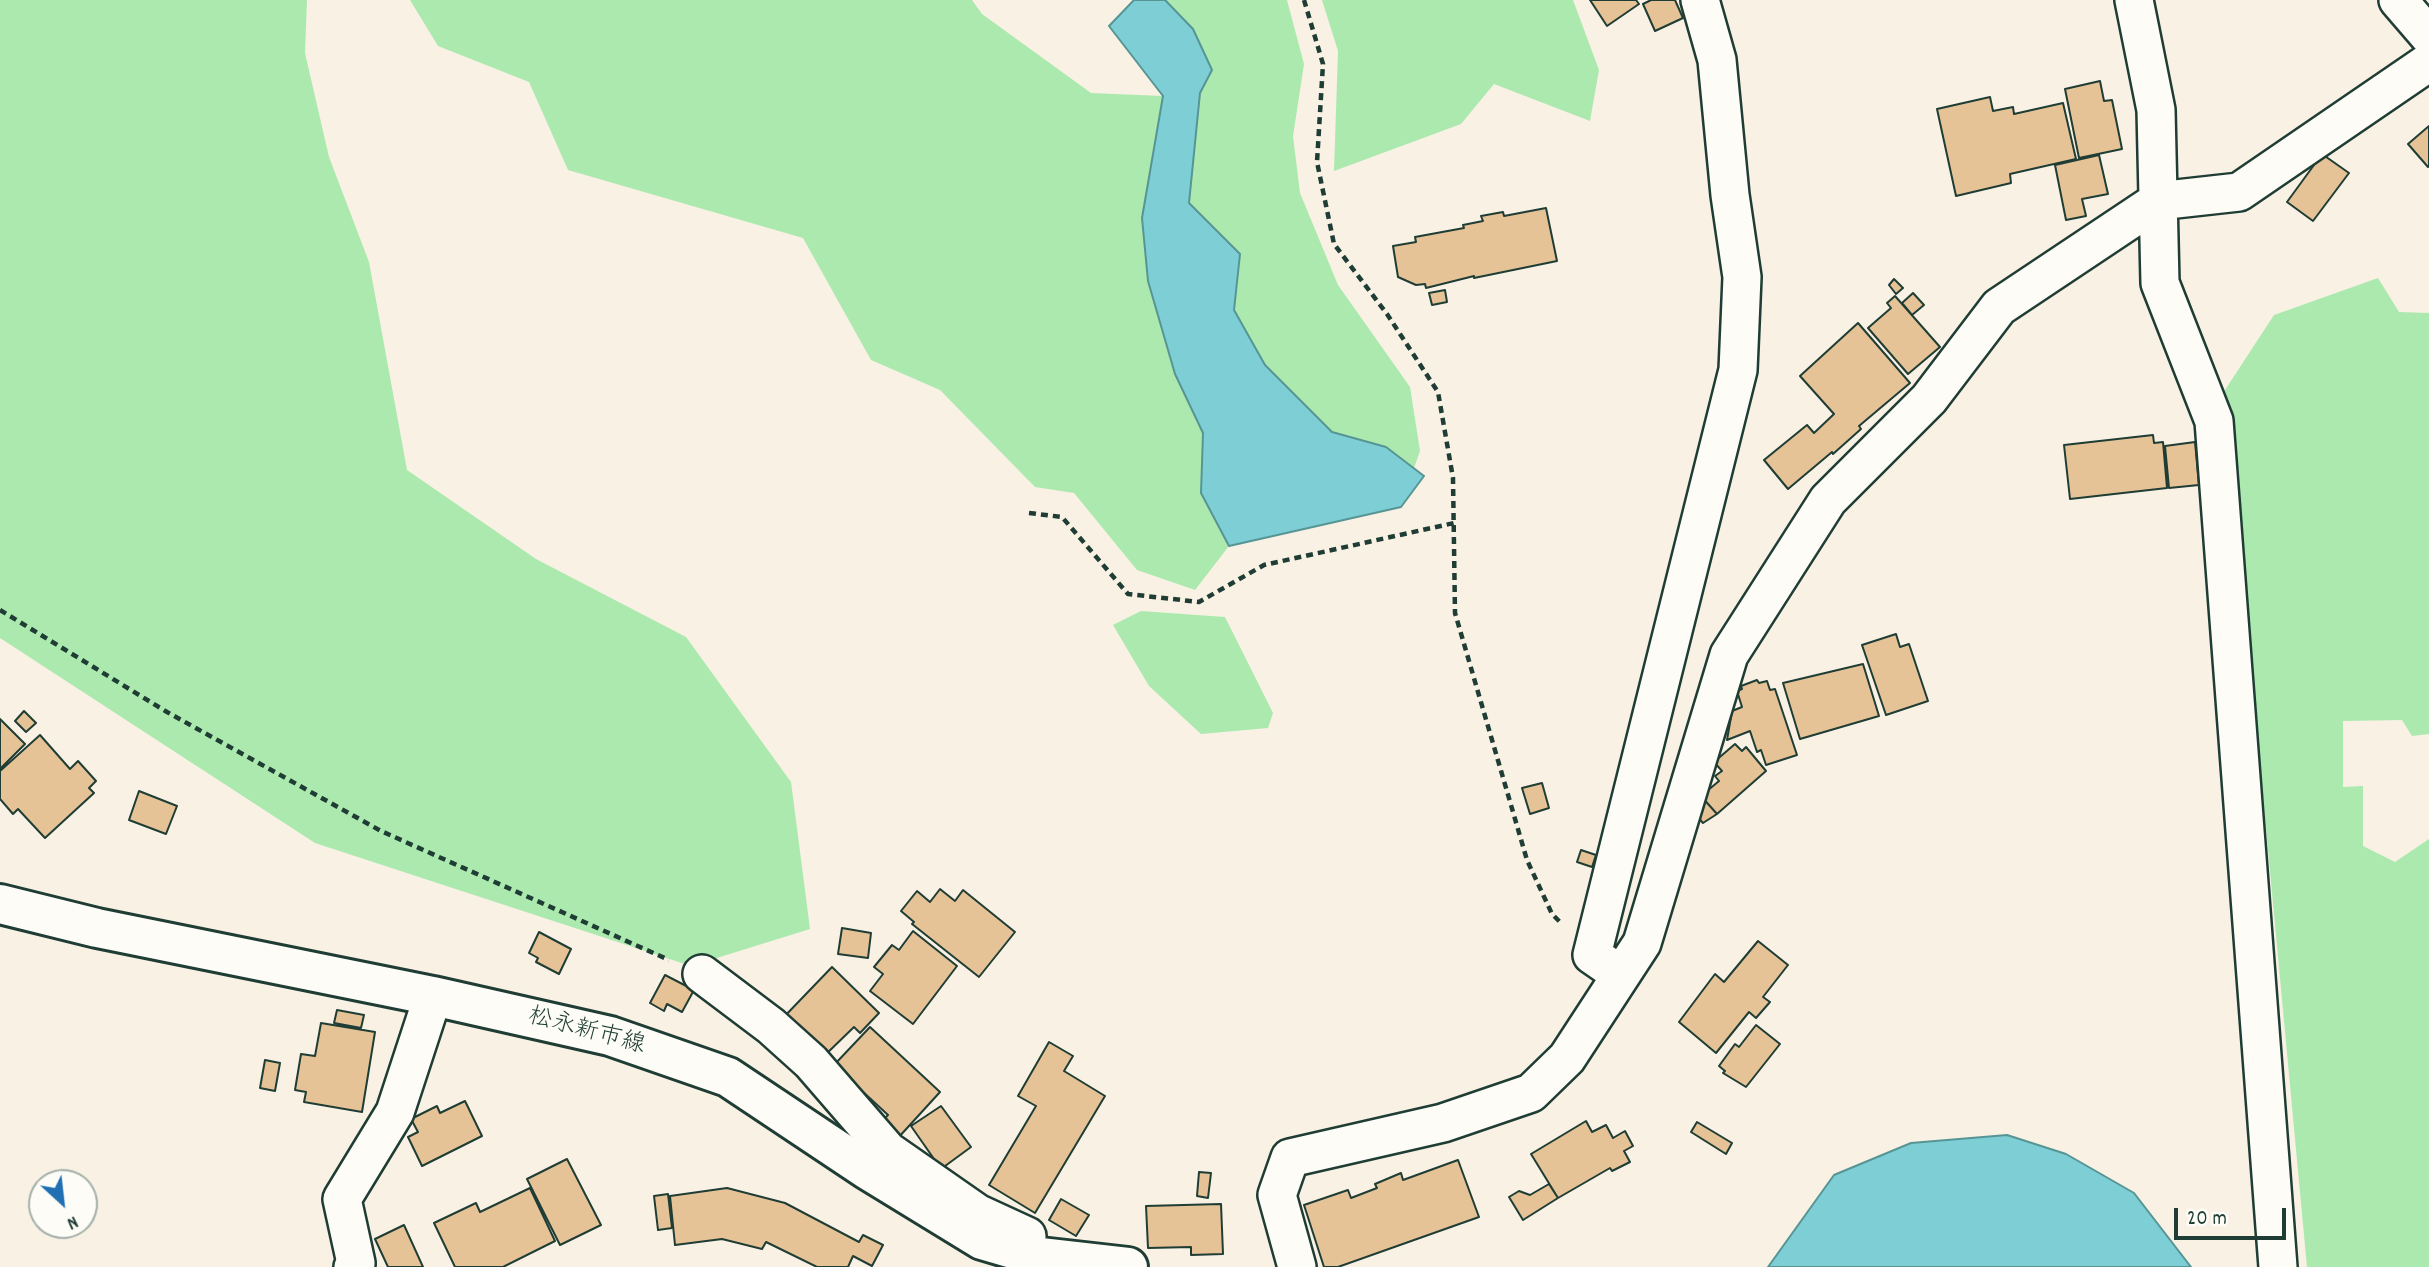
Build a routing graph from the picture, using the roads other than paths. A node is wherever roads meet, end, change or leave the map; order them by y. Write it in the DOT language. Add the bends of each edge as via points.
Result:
graph roads {
  1 [pos="1700,0"];
  2 [pos="2134,0"];
  3 [pos="2398,0"];
  4 [pos="2429,36"];
  5 [pos="2429,62"];
  6 [pos="2158,201"];
  7 [pos="0,904"];
  8 [pos="1607,965"];
  9 [pos="702,974"];
  10 [pos="433,996"];
  11 [pos="1025,1253"];
  12 [pos="353,1267"];
  13 [pos="1128,1267"];
  14 [pos="1297,1267"];
  15 [pos="2278,1267"];
  1 -- 8 [label="street" via="1717,60 1742,277 1738,370"];
  2 -- 6 [label="street" via="2157,110"];
  3 -- 4 [label="street"];
  5 -- 6 [label="street" via="2239,192"];
  6 -- 8 [label="street" via="1999,307 1929,399 1828,500 1729,655 1642,943"];
  6 -- 15 [label="street" via="2160,283 2214,421"];
  7 -- 10 [label="main road, 松永新市線"];
  8 -- 14 [label="street" via="1567,1058 1531,1093 1443,1123 1290,1158 1277,1195"];
  9 -- 11 [label="street" via="811,1062 888,1151 977,1213 1027,1236"];
  10 -- 11 [label="main road, 松永新市線" via="610,1036 729,1077 982,1240"];
  10 -- 12 [label="street" via="395,1112 342,1199 356,1263"];
  11 -- 13 [label="main road, 松永新市線"];
}
